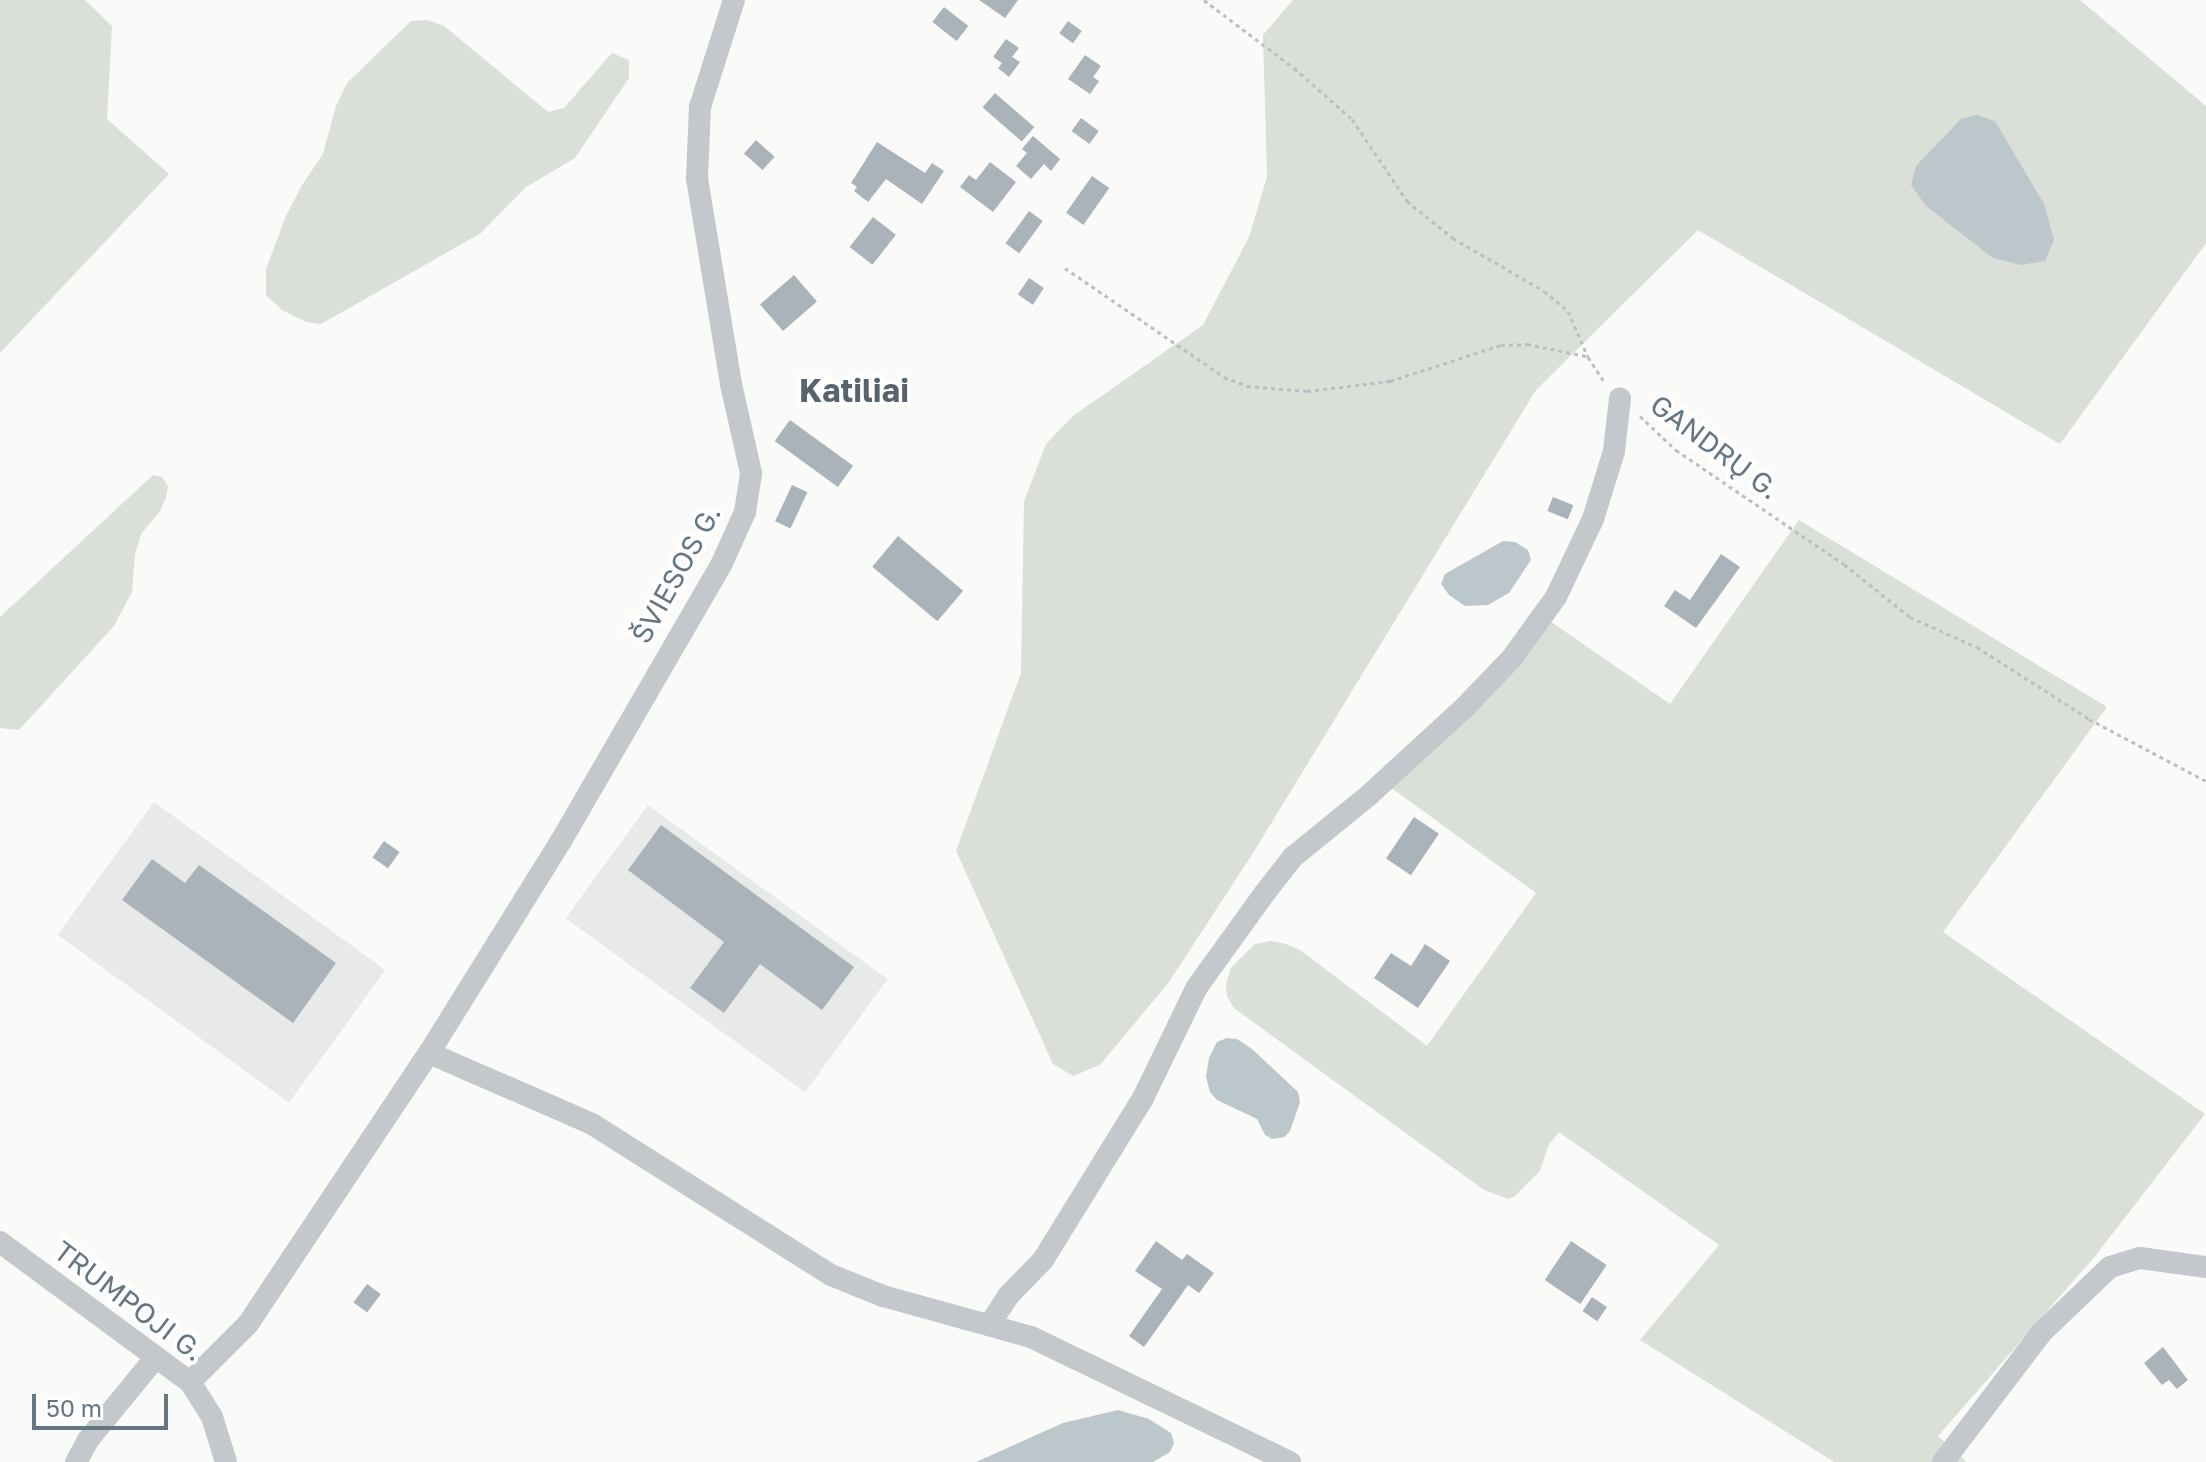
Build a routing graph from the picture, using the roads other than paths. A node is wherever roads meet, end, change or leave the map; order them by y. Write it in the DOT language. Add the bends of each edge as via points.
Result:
graph roads {
  1 [pos="734,0"];
  2 [pos="1620,398"];
  3 [pos="429,1053"];
  4 [pos="0,1242"];
  5 [pos="2206,1267"];
  6 [pos="990,1324"];
  7 [pos="156,1357"];
  8 [pos="190,1382"];
  9 [pos="76,1462"];
  10 [pos="226,1462"];
  11 [pos="1290,1462"];
  12 [pos="1943,1462"];
  1 -- 3 [label="street, ŠVIESOS G." via="700,107 697,164 709,259 751,473 745,512 722,563 561,841"];
  2 -- 6 [label="street" via="1614,451 1593,519 1556,597 1512,658 1463,709 1293,857 1264,894 1197,987 1143,1098 1043,1260"];
  3 -- 6 [label="street" via="592,1124 831,1275 883,1296"];
  3 -- 8 [label="street, ŠVIESOS G." via="248,1324"];
  4 -- 7 [label="street, TRUMPOJI G."];
  5 -- 12 [label="street" via="2140,1258 2110,1267 2042,1332"];
  6 -- 11 [label="street" via="1063,1351"];
  7 -- 8 [label="street, TRUMPOJI G."];
  7 -- 9 [label="street"];
  8 -- 10 [label="street, TRUMPOJI G." via="212,1417"];
}
